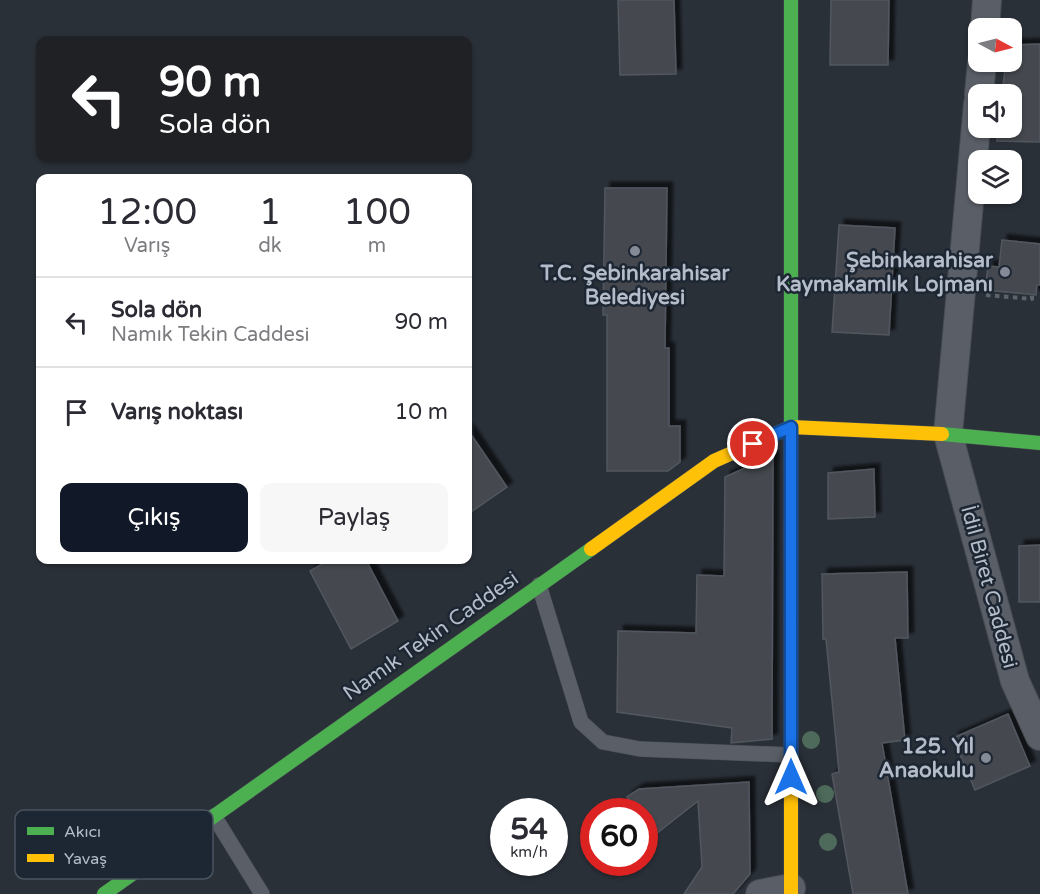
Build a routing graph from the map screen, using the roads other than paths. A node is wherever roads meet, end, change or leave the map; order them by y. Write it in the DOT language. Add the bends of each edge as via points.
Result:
graph roads {
  1 [pos="791,0"];
  2 [pos="987,0"];
  3 [pos="986,18"];
  4 [pos="975,138"];
  5 [pos="791,427"];
  6 [pos="948,434"];
  7 [pos="1040,443"];
  8 [pos="539,585"];
  9 [pos="1040,736"];
  10 [pos="791,755"];
  11 [pos="214,816"];
  12 [pos="125,879"];
  13 [pos="791,891"];
  14 [pos="104,894"];
  15 [pos="262,894"];
  16 [pos="760,894"];
  1 -- 5 [label="street"];
  2 -- 3 [label="street"];
  4 -- 6 [label="street"];
  5 -- 6 [label="street"];
  5 -- 8 [label="street, Namık Tekin Caddesi" via="714,461"];
  5 -- 10 [label="street"];
  6 -- 7 [label="street"];
  6 -- 9 [label="street, İdil Biret Caddesi" via="1015,681"];
  8 -- 10 [label="lane" via="581,722 603,742 639,749"];
  8 -- 11 [label="street, Namık Tekin Caddesi"];
  10 -- 13 [label="street"];
  11 -- 15 [label="lane"];
  12 -- 14 [label="street, Namık Tekin Caddesi"];
  13 -- 16 [label="street"];
}
